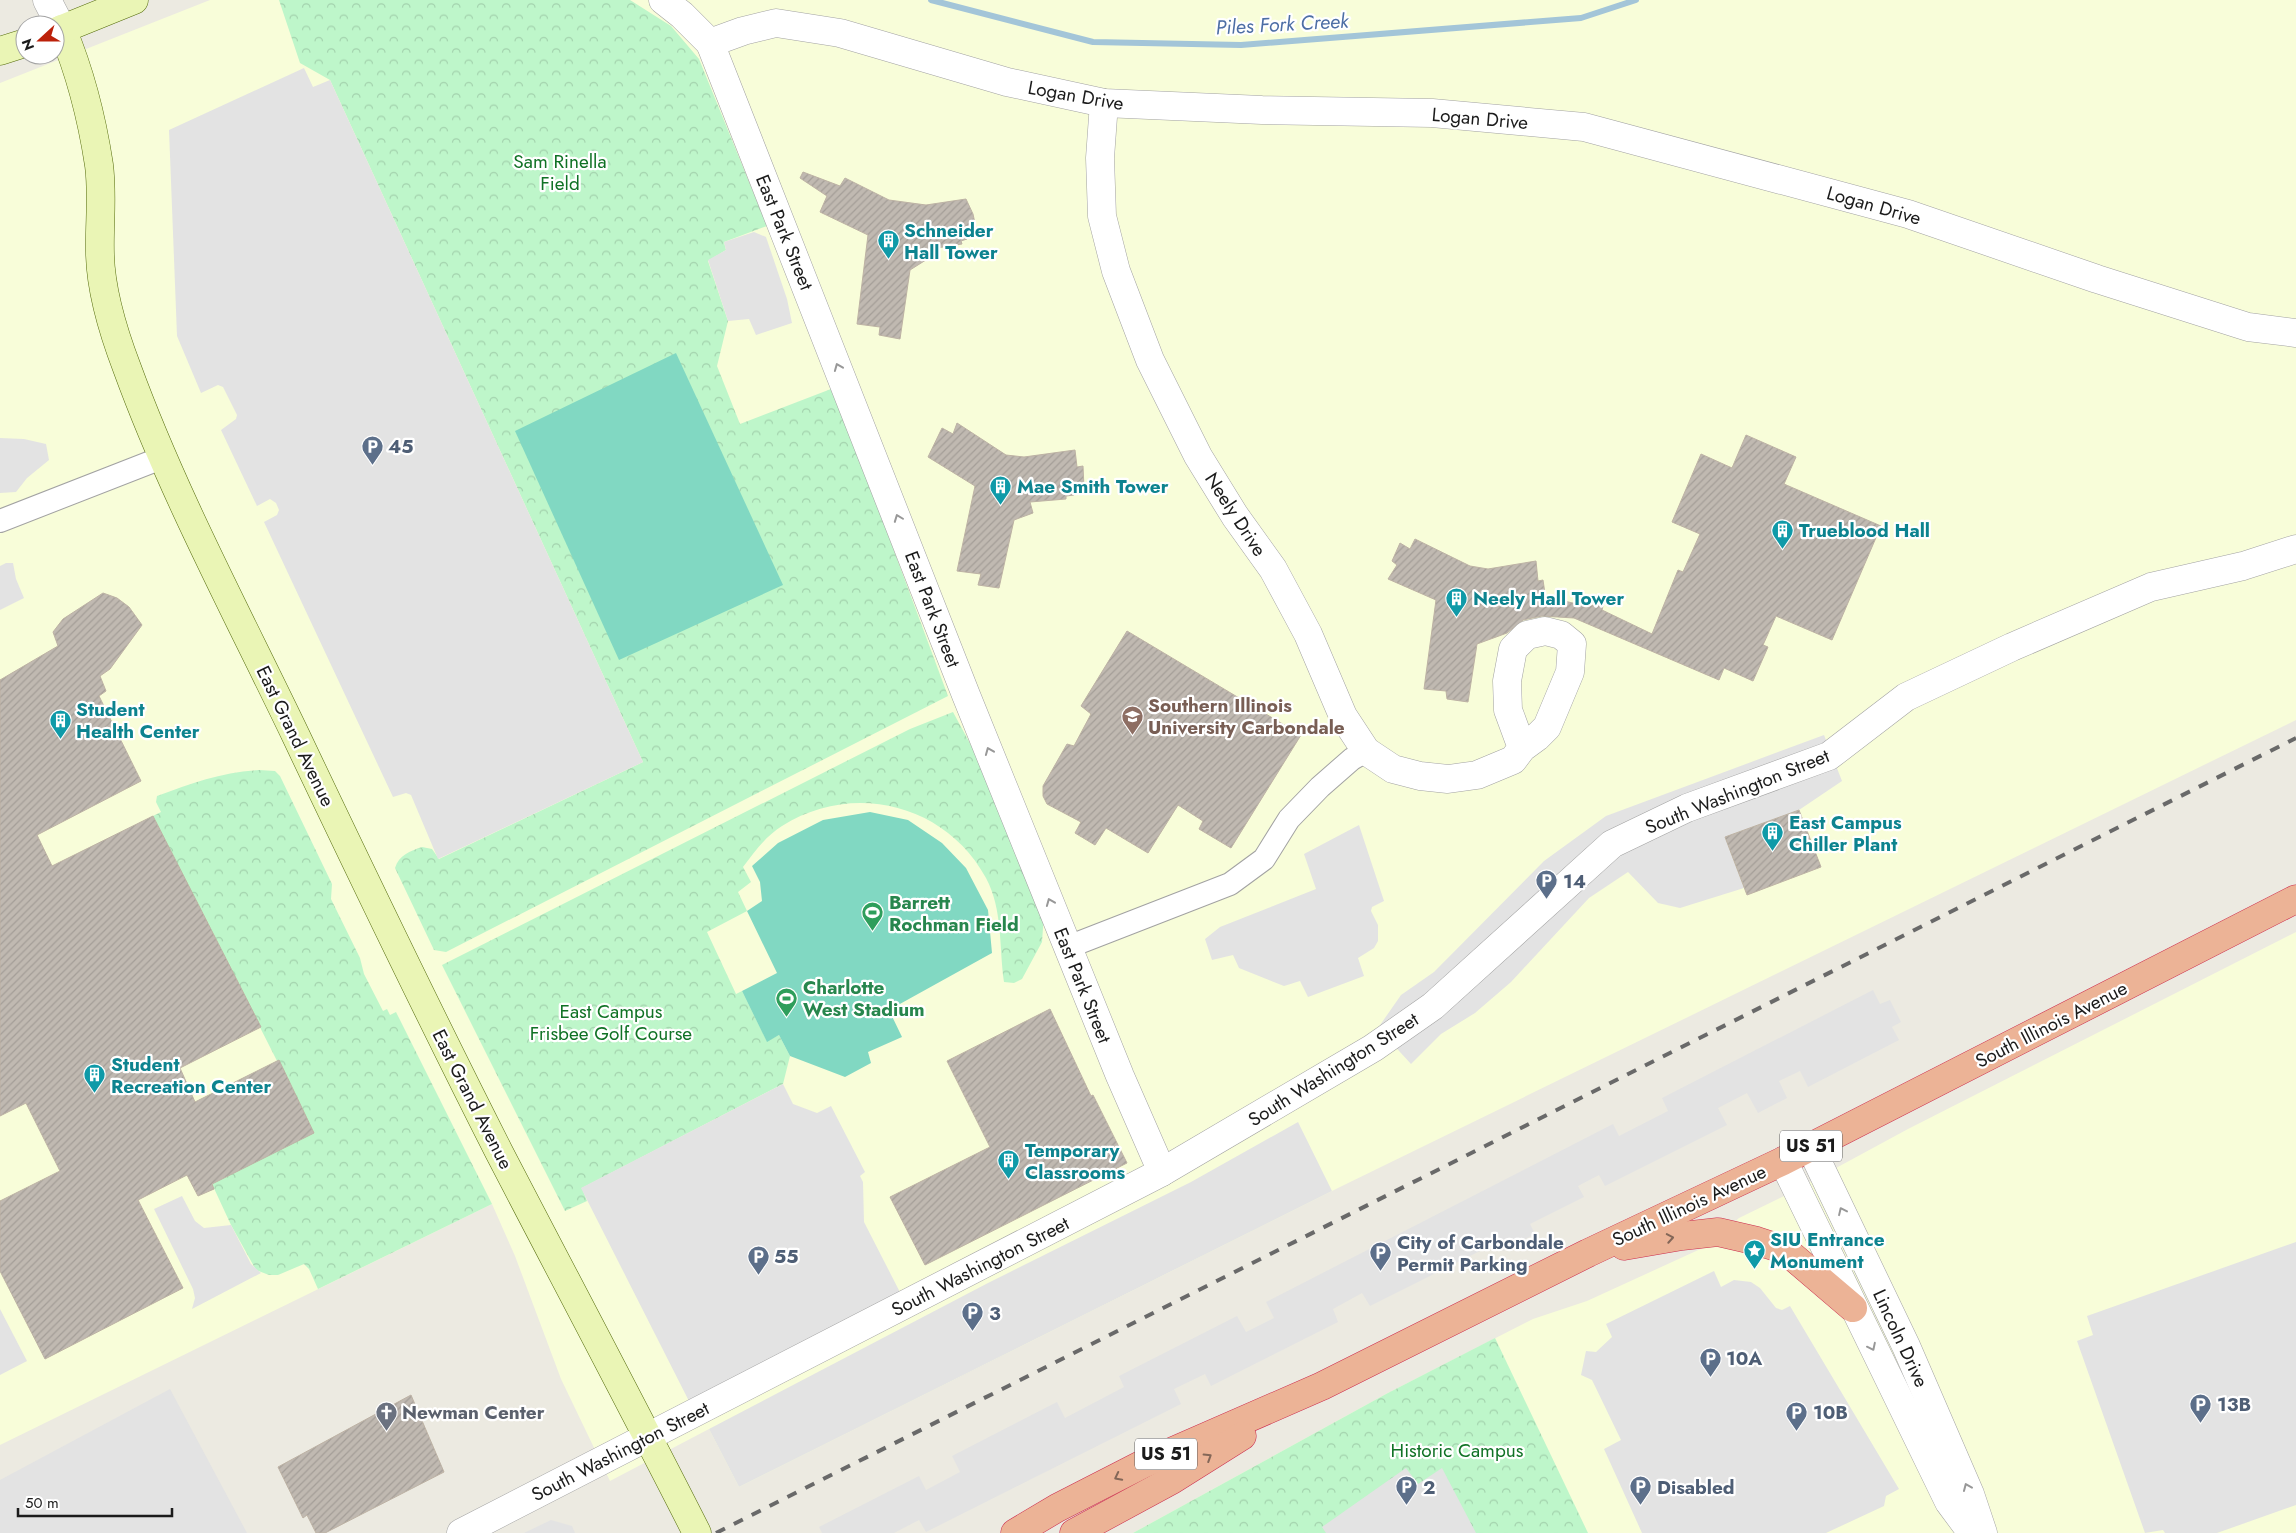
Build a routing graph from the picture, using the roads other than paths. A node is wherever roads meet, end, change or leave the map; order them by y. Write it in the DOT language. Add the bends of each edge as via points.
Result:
graph roads {
  1 [pos="47,0"];
  2 [pos="134,0"];
  3 [pos="663,0"];
  4 [pos="53,15"];
  5 [pos="65,29"];
  6 [pos="65,41"];
  7 [pos="710,42"];
  8 [pos="15,46"];
  9 [pos="0,51"];
  10 [pos="1104,102"];
  11 [pos="2296,332"];
  12 [pos="164,457"];
  13 [pos="0,521"];
  14 [pos="2296,550"];
  15 [pos="1522,748"];
  16 [pos="1366,751"];
  17 [pos="2296,900"];
  18 [pos="1068,947"];
  19 [pos="1810,1146"];
  20 [pos="1783,1160"];
  21 [pos="1162,1172"];
  22 [pos="1588,1253"];
  23 [pos="1853,1308"];
  24 [pos="1322,1386"];
  25 [pos="648,1437"];
  26 [pos="460,1533"];
  27 [pos="697,1533"];
  28 [pos="1015,1533"];
  29 [pos="1074,1533"];
  30 [pos="1972,1533"];
  31 [pos="1983,1533"];
  1 -- 4 [label="street, East Grand Avenue"];
  2 -- 5 [label="main road"];
  3 -- 7 [label="street"];
  6 -- 12 [label="main road, East Grand Avenue" via="74,57 99,166 100,259 108,305 126,366"];
  7 -- 10 [label="street, Logan Drive" via="776,23 840,33 1007,82"];
  18 -- 7 [label="street, East Park Street, one-way"];
  8 -- 9 [label="main road"];
  10 -- 11 [label="street, Logan Drive" via="1432,114 1584,127 1908,214 2097,279 2248,326"];
  10 -- 16 [label="street, Neely Drive" via="1100,158 1102,216 1116,271 1150,360 1198,456 1272,569 1308,634 1344,716"];
  12 -- 13 [label="street"];
  12 -- 25 [label="main road, East Grand Avenue" via="407,967"];
  14 -- 21 [label="street, South Washington Street" via="2151,587 2125,598 1906,697 1830,756 1686,808 1612,844 1432,1006 1373,1048"];
  15 -- 16 [label="street, Neely Drive" via="1513,760 1477,776 1448,779 1393,769"];
  16 -- 18 [label="street" via="1320,787 1289,819 1264,859 1230,884"];
  17 -- 19 [label="highway, South Illinois Avenue / US 51"];
  18 -- 21 [label="street, East Park Street"];
  19 -- 20 [label="highway, South Illinois Avenue / US 51"];
  31 -- 19 [label="street, Lincoln Drive, one-way" via="1970,1494 1906,1346"];
  20 -- 22 [label="highway, South Illinois Avenue / US 51"];
  20 -- 23 [label="street, Lincoln Drive"];
  21 -- 25 [label="street, South Washington Street"];
  22 -- 23 [label="highway, one-way" via="1718,1232 1785,1250"];
  22 -- 24 [label="highway, South Illinois Avenue / US 51"];
  23 -- 30 [label="street, Lincoln Drive, one-way" via="1949,1502"];
  24 -- 28 [label="highway, South Illinois Avenue / US 51, one-way" via="1141,1465"];
  29 -- 24 [label="highway, South Illinois Avenue / US 51, one-way" via="1172,1480"];
  25 -- 26 [label="street, South Washington Street"];
  25 -- 27 [label="main road, East Grand Avenue"];
}
